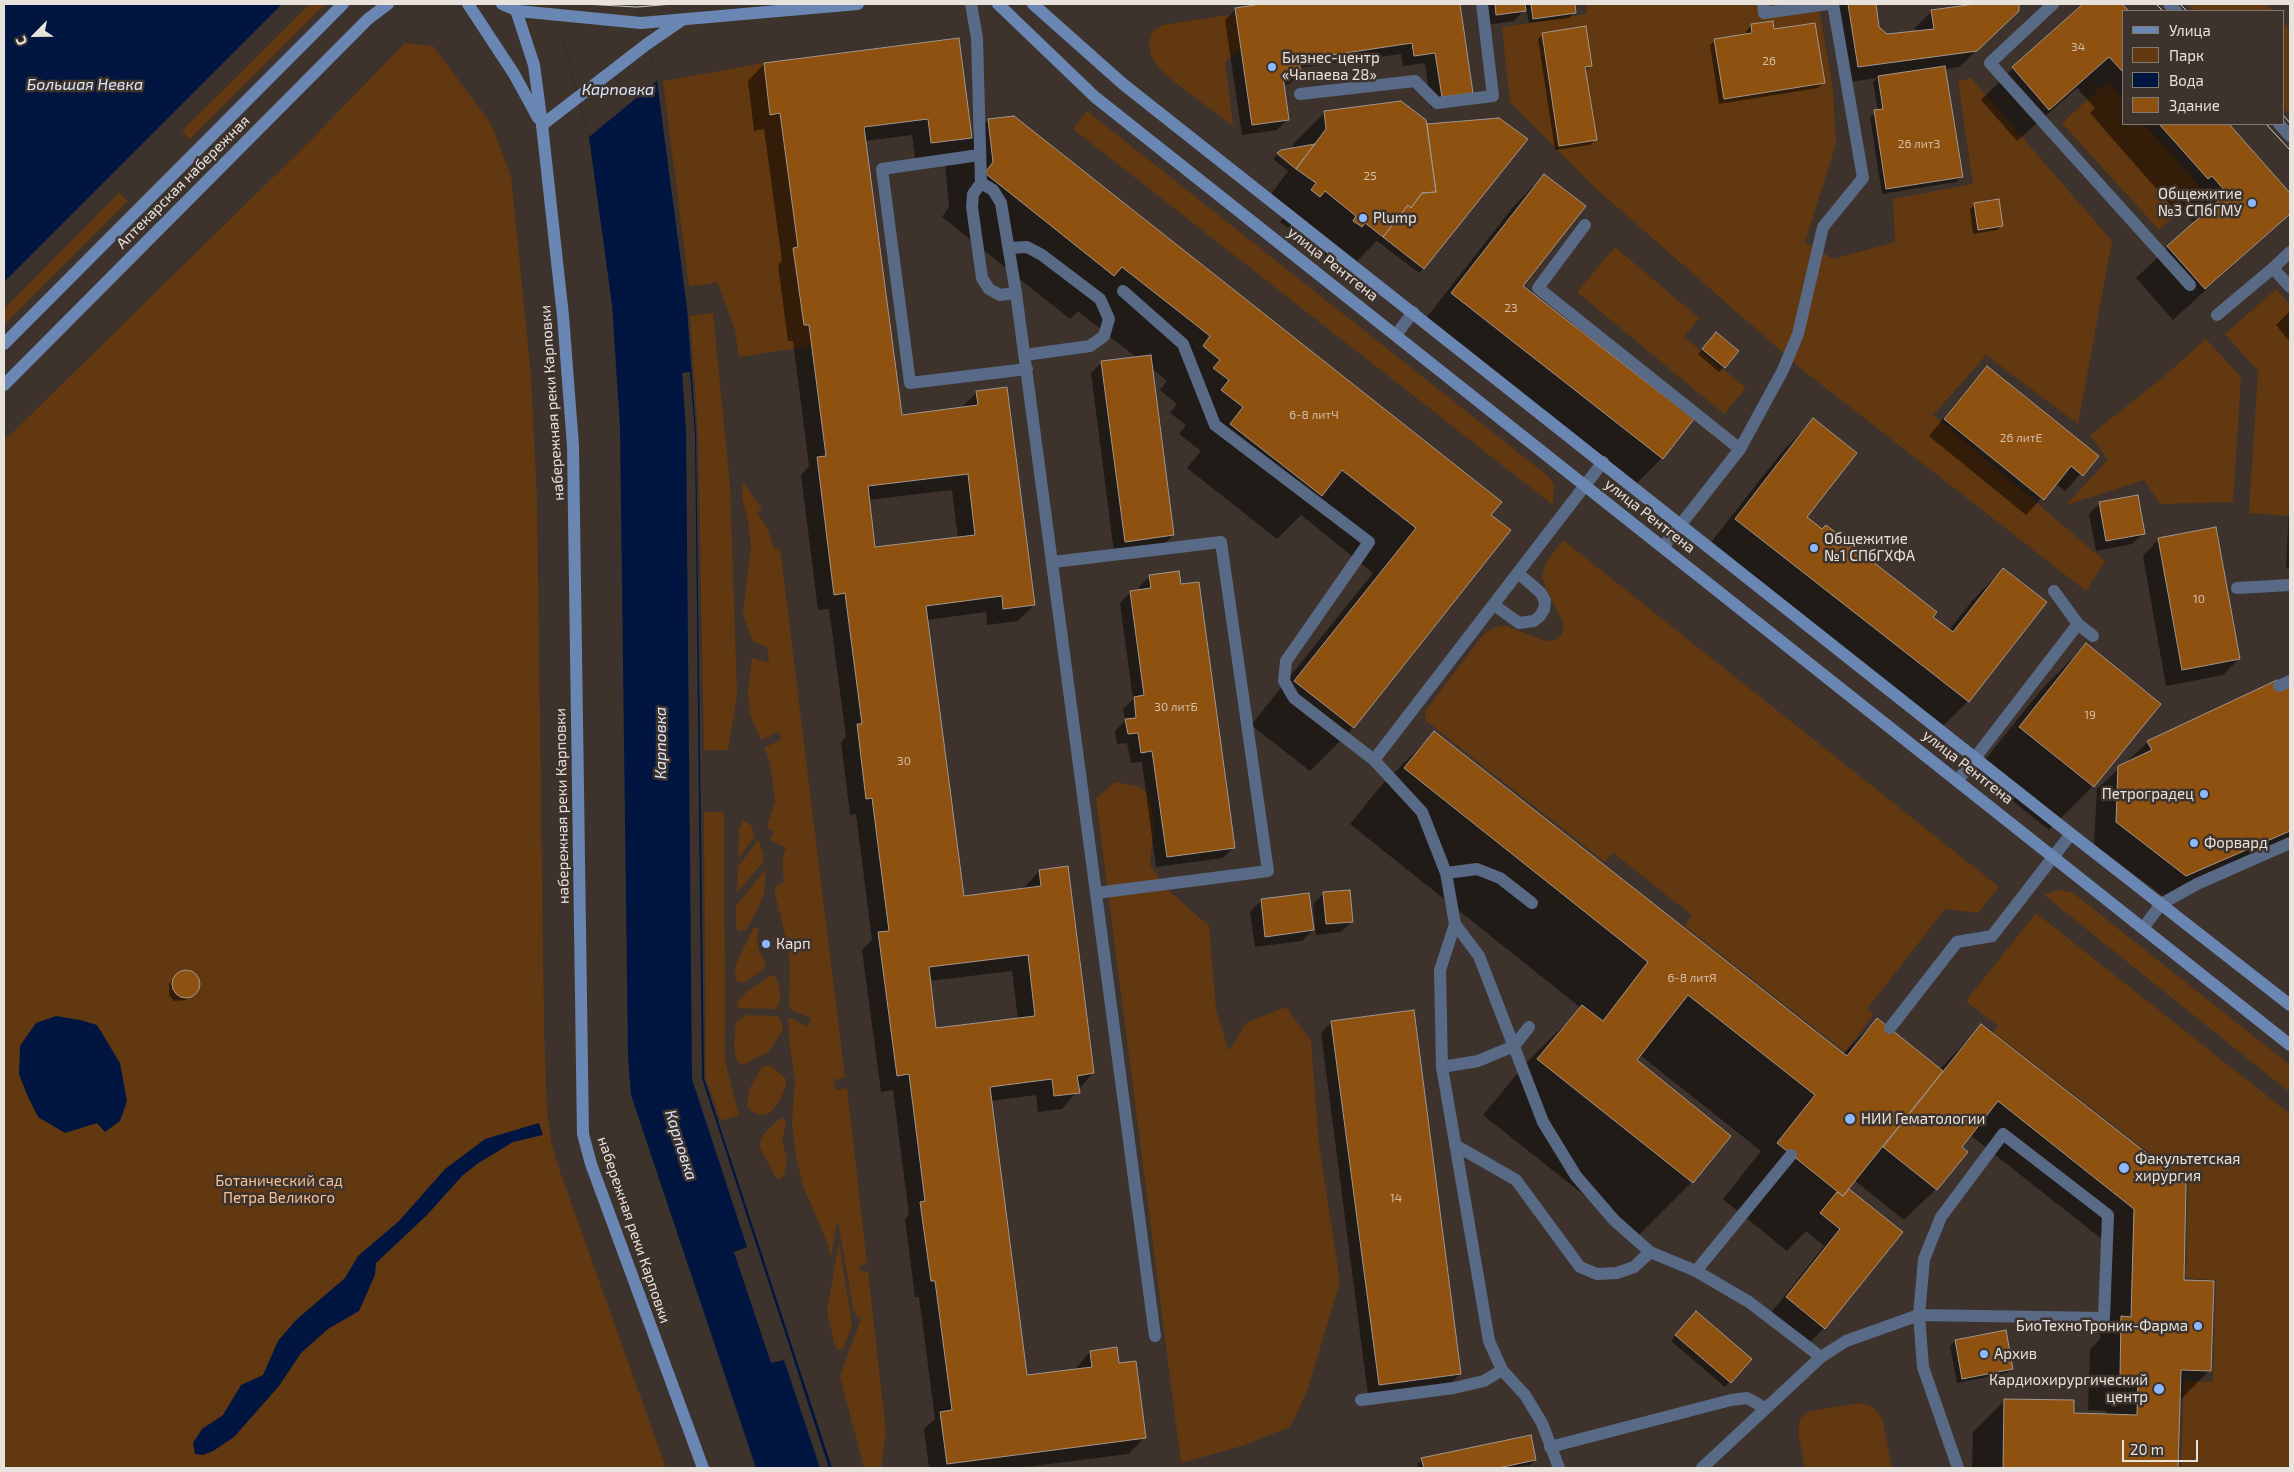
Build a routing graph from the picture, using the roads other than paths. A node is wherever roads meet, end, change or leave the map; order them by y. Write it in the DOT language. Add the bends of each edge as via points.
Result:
graph roads {
  1 [pos="343,4"];
  2 [pos="388,4"];
  3 [pos="468,4"];
  4 [pos="502,4"];
  5 [pos="858,4"];
  6 [pos="971,4"];
  7 [pos="998,4"];
  8 [pos="1022,4"];
  9 [pos="1035,4"];
  10 [pos="1482,4"];
  11 [pos="1763,4"];
  12 [pos="1828,4"];
  13 [pos="1833,4"];
  14 [pos="2053,4"];
  15 [pos="516,8"];
  16 [pos="683,20"];
  17 [pos="1300,94"];
  18 [pos="542,125"];
  19 [pos="2280,125"];
  20 [pos="2290,136"];
  21 [pos="979,155"];
  22 [pos="981,183"];
  23 [pos="1585,225"];
  24 [pos="1009,248"];
  25 [pos="2290,252"];
  26 [pos="2273,268"];
  27 [pos="2190,286"];
  28 [pos="2290,287"];
  29 [pos="1123,291"];
  30 [pos="1016,293"];
  31 [pos="1413,312"];
  32 [pos="2218,315"];
  33 [pos="1396,335"];
  34 [pos="4,344"];
  35 [pos="1025,355"];
  36 [pos="1027,369"];
  37 [pos="4,385"];
  38 [pos="1740,449"];
  39 [pos="1603,462"];
  40 [pos="1585,485"];
  41 [pos="1681,524"];
  42 [pos="1663,547"];
  43 [pos="1053,562"];
  44 [pos="1518,573"];
  45 [pos="2290,585"];
  46 [pos="2237,588"];
  47 [pos="2054,591"];
  48 [pos="1494,605"];
  49 [pos="2078,624"];
  50 [pos="2093,636"];
  51 [pos="1976,758"];
  52 [pos="1374,760"];
  53 [pos="1958,780"];
  54 [pos="2071,834"];
  55 [pos="2290,843"];
  56 [pos="2054,856"];
  57 [pos="1446,873"];
  58 [pos="1096,894"];
  59 [pos="1532,903"];
  60 [pos="2161,904"];
  61 [pos="1455,924"];
  62 [pos="2144,927"];
  63 [pos="2290,1005"];
  64 [pos="1530,1027"];
  65 [pos="1890,1028"];
  66 [pos="2290,1044"];
  67 [pos="1514,1046"];
  68 [pos="1442,1067"];
  69 [pos="1455,1145"];
  70 [pos="1791,1155"];
  71 [pos="1650,1252"];
  72 [pos="1696,1271"];
  73 [pos="1919,1315"];
  74 [pos="1154,1336"];
  75 [pos="1821,1357"];
  76 [pos="1502,1370"];
  77 [pos="1361,1400"];
  78 [pos="1765,1408"];
  79 [pos="1550,1447"];
  80 [pos="703,1468"];
  81 [pos="1559,1468"];
  82 [pos="1702,1468"];
  83 [pos="1958,1468"];
  1 -- 34 [label="street, Аптекарская набережная"];
  2 -- 37 [label="street, Аптекарская набережная" via="368,20"];
  3 -- 18 [label="street, набережная реки Карповки" via="514,74"];
  4 -- 15 [label="street"];
  5 -- 16 [label="street"];
  6 -- 21 [label="lane" via="977,38"];
  7 -- 33 [label="street, улица Рентгена" via="1095,97"];
  8 -- 9 [label="street"];
  9 -- 31 [label="street, улица Рентгена" via="1123,84"];
  10 -- 17 [label="lane" via="1493,96 1437,102 1415,81"];
  11 -- 12 [label="lane" via="1764,13"];
  13 -- 38 [label="lane" via="1863,178 1822,227 1798,334 1783,370"];
  14 -- 27 [label="lane" via="1990,63"];
  15 -- 16 [label="street" via="557,16 641,23"];
  15 -- 18 [label="street, набережная реки Карповки" via="534,65"];
  16 -- 18 [label="street"];
  18 -- 80 [label="street, набережная реки Карповки" via="563,316 573,446 583,1134 590,1164"];
  19 -- 20 [label="lane"];
  21 -- 22 [label="lane"];
  21 -- 36 [label="lane" via="882,169 910,383"];
  22 -- 24 [label="lane" via="993,190 1001,203"];
  22 -- 30 [label="lane" via="973,194 972,206 982,278 989,289 1000,295"];
  23 -- 38 [label="lane" via="1538,288"];
  24 -- 30 [label="lane"];
  24 -- 35 [label="lane" via="1027,247 1042,255 1100,299 1109,319 1104,336 1090,346"];
  25 -- 26 [label="lane"];
  26 -- 28 [label="lane"];
  26 -- 32 [label="lane"];
  29 -- 52 [label="lane" via="1183,344 1214,425 1369,542 1286,661 1284,681 1294,698"];
  30 -- 35 [label="lane"];
  31 -- 33 [label="lane"];
  31 -- 39 [label="street, улица Рентгена"];
  33 -- 40 [label="street, улица Рентгена"];
  35 -- 36 [label="lane"];
  36 -- 43 [label="lane"];
  38 -- 41 [label="lane"];
  39 -- 40 [label="lane"];
  39 -- 41 [label="street, улица Рентгена"];
  40 -- 42 [label="street, улица Рентгена"];
  40 -- 44 [label="lane"];
  41 -- 42 [label="lane"];
  41 -- 51 [label="street, улица Рентгена"];
  42 -- 53 [label="street, улица Рентгена"];
  43 -- 58 [label="lane"];
  43 -- 58 [label="lane" via="1221,542 1268,871"];
  44 -- 48 [label="lane"];
  44 -- 48 [label="lane" via="1541,593 1544,609 1540,616 1527,624 1519,623"];
  45 -- 46 [label="lane"];
  47 -- 49 [label="lane"];
  48 -- 52 [label="lane"];
  49 -- 50 [label="lane"];
  49 -- 51 [label="lane"];
  51 -- 53 [label="lane"];
  51 -- 54 [label="street, улица Рентгена"];
  52 -- 57 [label="lane" via="1422,812"];
  53 -- 56 [label="street, улица Рентгена"];
  54 -- 56 [label="lane"];
  54 -- 60 [label="street, улица Рентгена"];
  55 -- 60 [label="lane" via="2197,884"];
  56 -- 62 [label="street, улица Рентгена"];
  56 -- 65 [label="lane" via="1992,936 1957,942"];
  57 -- 59 [label="lane" via="1477,869 1500,878"];
  57 -- 61 [label="lane"];
  58 -- 74 [label="lane"];
  60 -- 62 [label="lane"];
  60 -- 63 [label="street, улица Рентгена"];
  61 -- 67 [label="lane" via="1479,956"];
  61 -- 68 [label="lane" via="1440,970"];
  62 -- 66 [label="street, улица Рентгена"];
  64 -- 67 [label="lane"];
  67 -- 68 [label="lane" via="1478,1061"];
  67 -- 71 [label="lane" via="1543,1122 1576,1176 1614,1220"];
  68 -- 69 [label="lane"];
  69 -- 71 [label="lane" via="1516,1180 1580,1267 1597,1274 1617,1273 1634,1267"];
  69 -- 76 [label="lane" via="1489,1341"];
  70 -- 72 [label="lane"];
  71 -- 72 [label="lane"];
  72 -- 75 [label="lane" via="1749,1302"];
  73 -- 73 [label="lane" via="2104,1318 2108,1215 2003,1134 1941,1217 1924,1259"];
  73 -- 75 [label="lane" via="1846,1341"];
  73 -- 83 [label="lane" via="1923,1367"];
  75 -- 78 [label="lane"];
  76 -- 77 [label="lane" via="1484,1381 1454,1388"];
  76 -- 79 [label="lane" via="1525,1395 1542,1423"];
  78 -- 79 [label="lane" via="1747,1398 1731,1400"];
  78 -- 82 [label="lane"];
  79 -- 81 [label="lane"];
}
